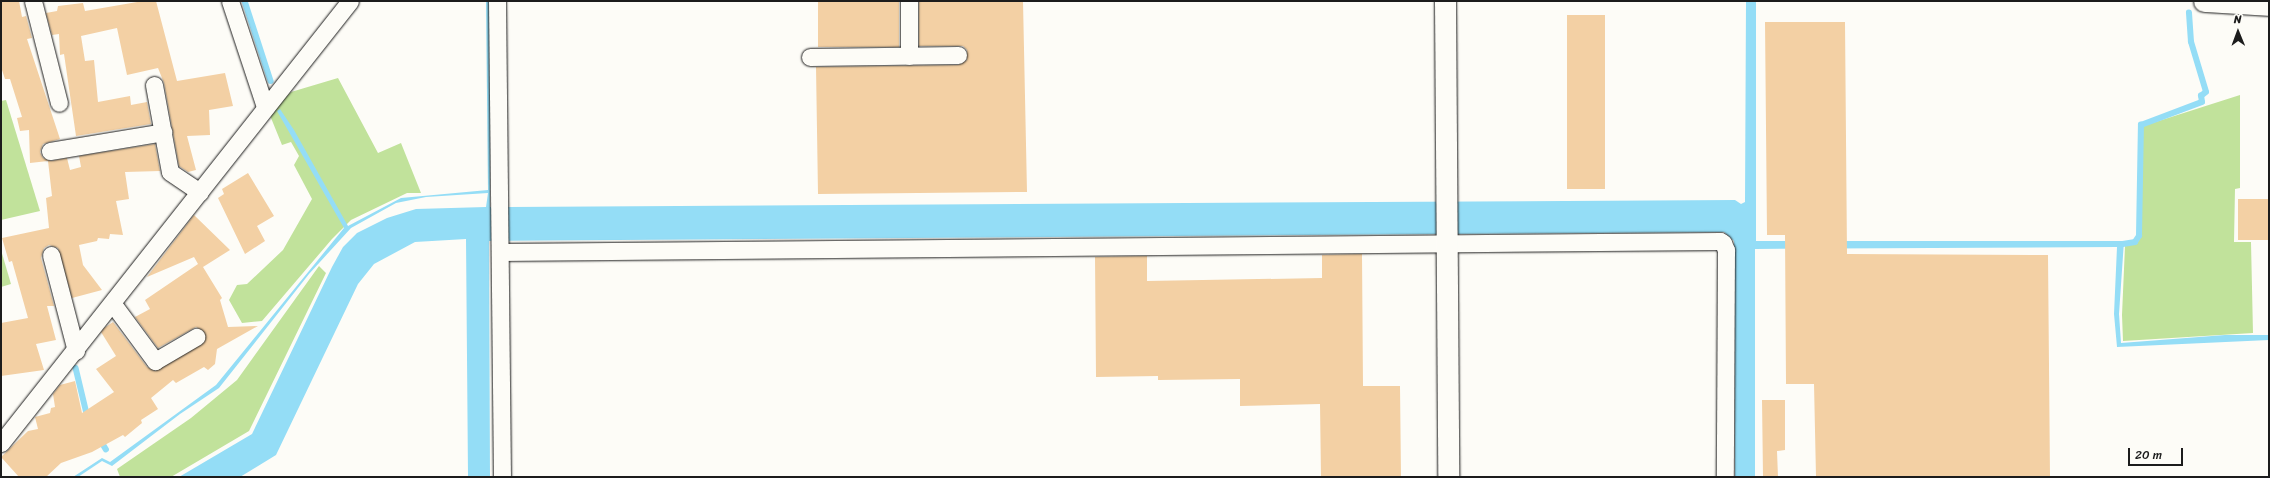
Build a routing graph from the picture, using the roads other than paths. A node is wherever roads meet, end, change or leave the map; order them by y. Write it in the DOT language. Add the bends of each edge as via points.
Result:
graph roads {
  1 [pos="33,1"];
  2 [pos="230,1"];
  3 [pos="350,1"];
  4 [pos="497,1"];
  5 [pos="909,1"];
  6 [pos="1445,1"];
  7 [pos="2204,1"];
  8 [pos="2269,5"];
  9 [pos="958,55"];
  10 [pos="909,56"];
  11 [pos="810,57"];
  12 [pos="154,85"];
  13 [pos="59,103"];
  14 [pos="265,108"];
  15 [pos="163,132"];
  16 [pos="50,151"];
  17 [pos="200,192"];
  18 [pos="1446,240"];
  19 [pos="500,252"];
  20 [pos="51,255"];
  21 [pos="112,304"];
  22 [pos="196,337"];
  23 [pos="76,351"];
  24 [pos="1,443"];
  25 [pos="502,477"];
  26 [pos="1448,477"];
  27 [pos="1725,477"];
  1 -- 13 [label="street"];
  2 -- 14 [label="street"];
  3 -- 14 [label="street"];
  4 -- 19 [label="street"];
  5 -- 10 [label="street"];
  6 -- 18 [label="street"];
  7 -- 8 [label="street"];
  9 -- 10 [label="street"];
  10 -- 11 [label="street"];
  12 -- 15 [label="street"];
  14 -- 17 [label="street"];
  15 -- 16 [label="street"];
  15 -- 17 [label="street" via="170,172"];
  17 -- 21 [label="street"];
  18 -- 19 [label="street"];
  18 -- 26 [label="street"];
  18 -- 27 [label="street" via="1723,243 1726,250"];
  19 -- 25 [label="street"];
  20 -- 23 [label="street"];
  21 -- 22 [label="street" via="155,361"];
  21 -- 23 [label="street"];
  23 -- 24 [label="street"];
}
